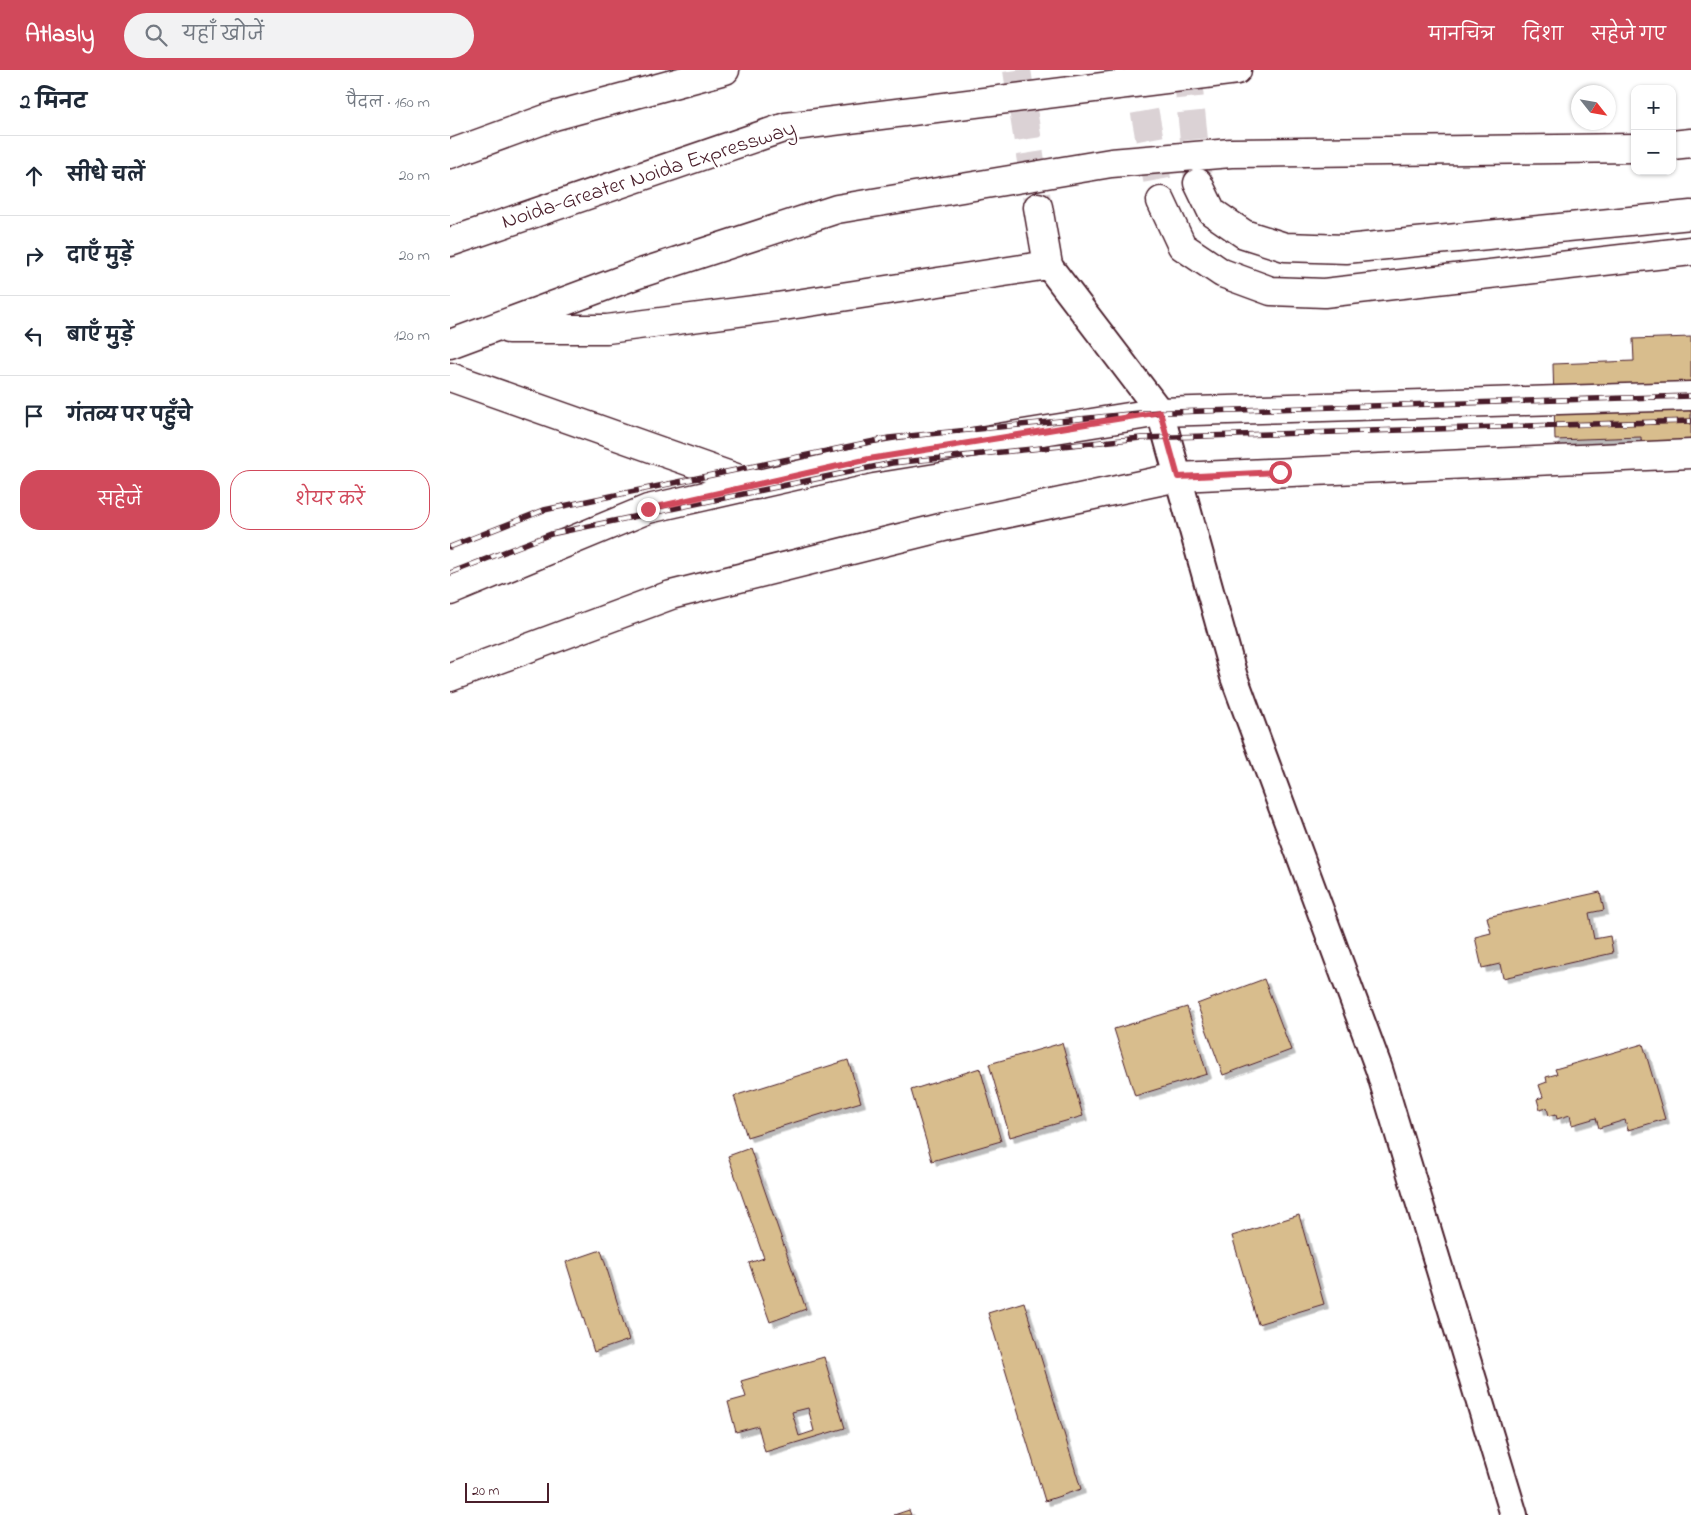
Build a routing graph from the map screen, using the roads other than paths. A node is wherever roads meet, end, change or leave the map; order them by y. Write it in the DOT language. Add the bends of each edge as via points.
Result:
graph roads {
  1 [pos="725,70"];
  2 [pos="1236,70"];
  3 [pos="1691,143"];
  4 [pos="1676,145"];
  5 [pos="1631,148"];
  6 [pos="450,154"];
  7 [pos="1198,183"];
  8 [pos="1161,201"];
  9 [pos="1038,207"];
  10 [pos="1691,215"];
  11 [pos="450,242"];
  12 [pos="1691,252"];
  13 [pos="1048,265"];
  14 [pos="490,329"];
  15 [pos="450,344"];
  16 [pos="450,377"];
  17 [pos="1691,396"];
  18 [pos="1160,412"];
  19 [pos="1691,454"];
  20 [pos="1178,477"];
  21 [pos="756,485"];
  22 [pos="450,591"];
  23 [pos="450,677"];
  24 [pos="1514,1515"];
  1 -- 6 [label="main road" via="554,116"];
  2 -- 11 [label="main road, Noida-Greater Noida Expressway" via="786,127"];
  3 -- 4 [label="main road"];
  5 -- 14 [label="main road" via="1231,153 1111,163 837,209 638,274"];
  7 -- 10 [label="main road" via="1212,212 1244,234 1285,247 1346,249"];
  8 -- 12 [label="main road" via="1182,246 1222,273 1271,291 1324,293"];
  9 -- 13 [label="main road"];
  13 -- 14 [label="main road" via="777,307 607,329"];
  13 -- 18 [label="street"];
  14 -- 15 [label="main road"];
  16 -- 21 [label="main road"];
  17 -- 18 [label="main road"];
  18 -- 20 [label="street"];
  18 -- 21 [label="main road" via="869,459"];
  19 -- 20 [label="main road"];
  20 -- 23 [label="main road" via="948,526 671,595"];
  20 -- 24 [label="street" via="1234,677 1379,1069"];
  21 -- 22 [label="main road" via="648,509"];
}
